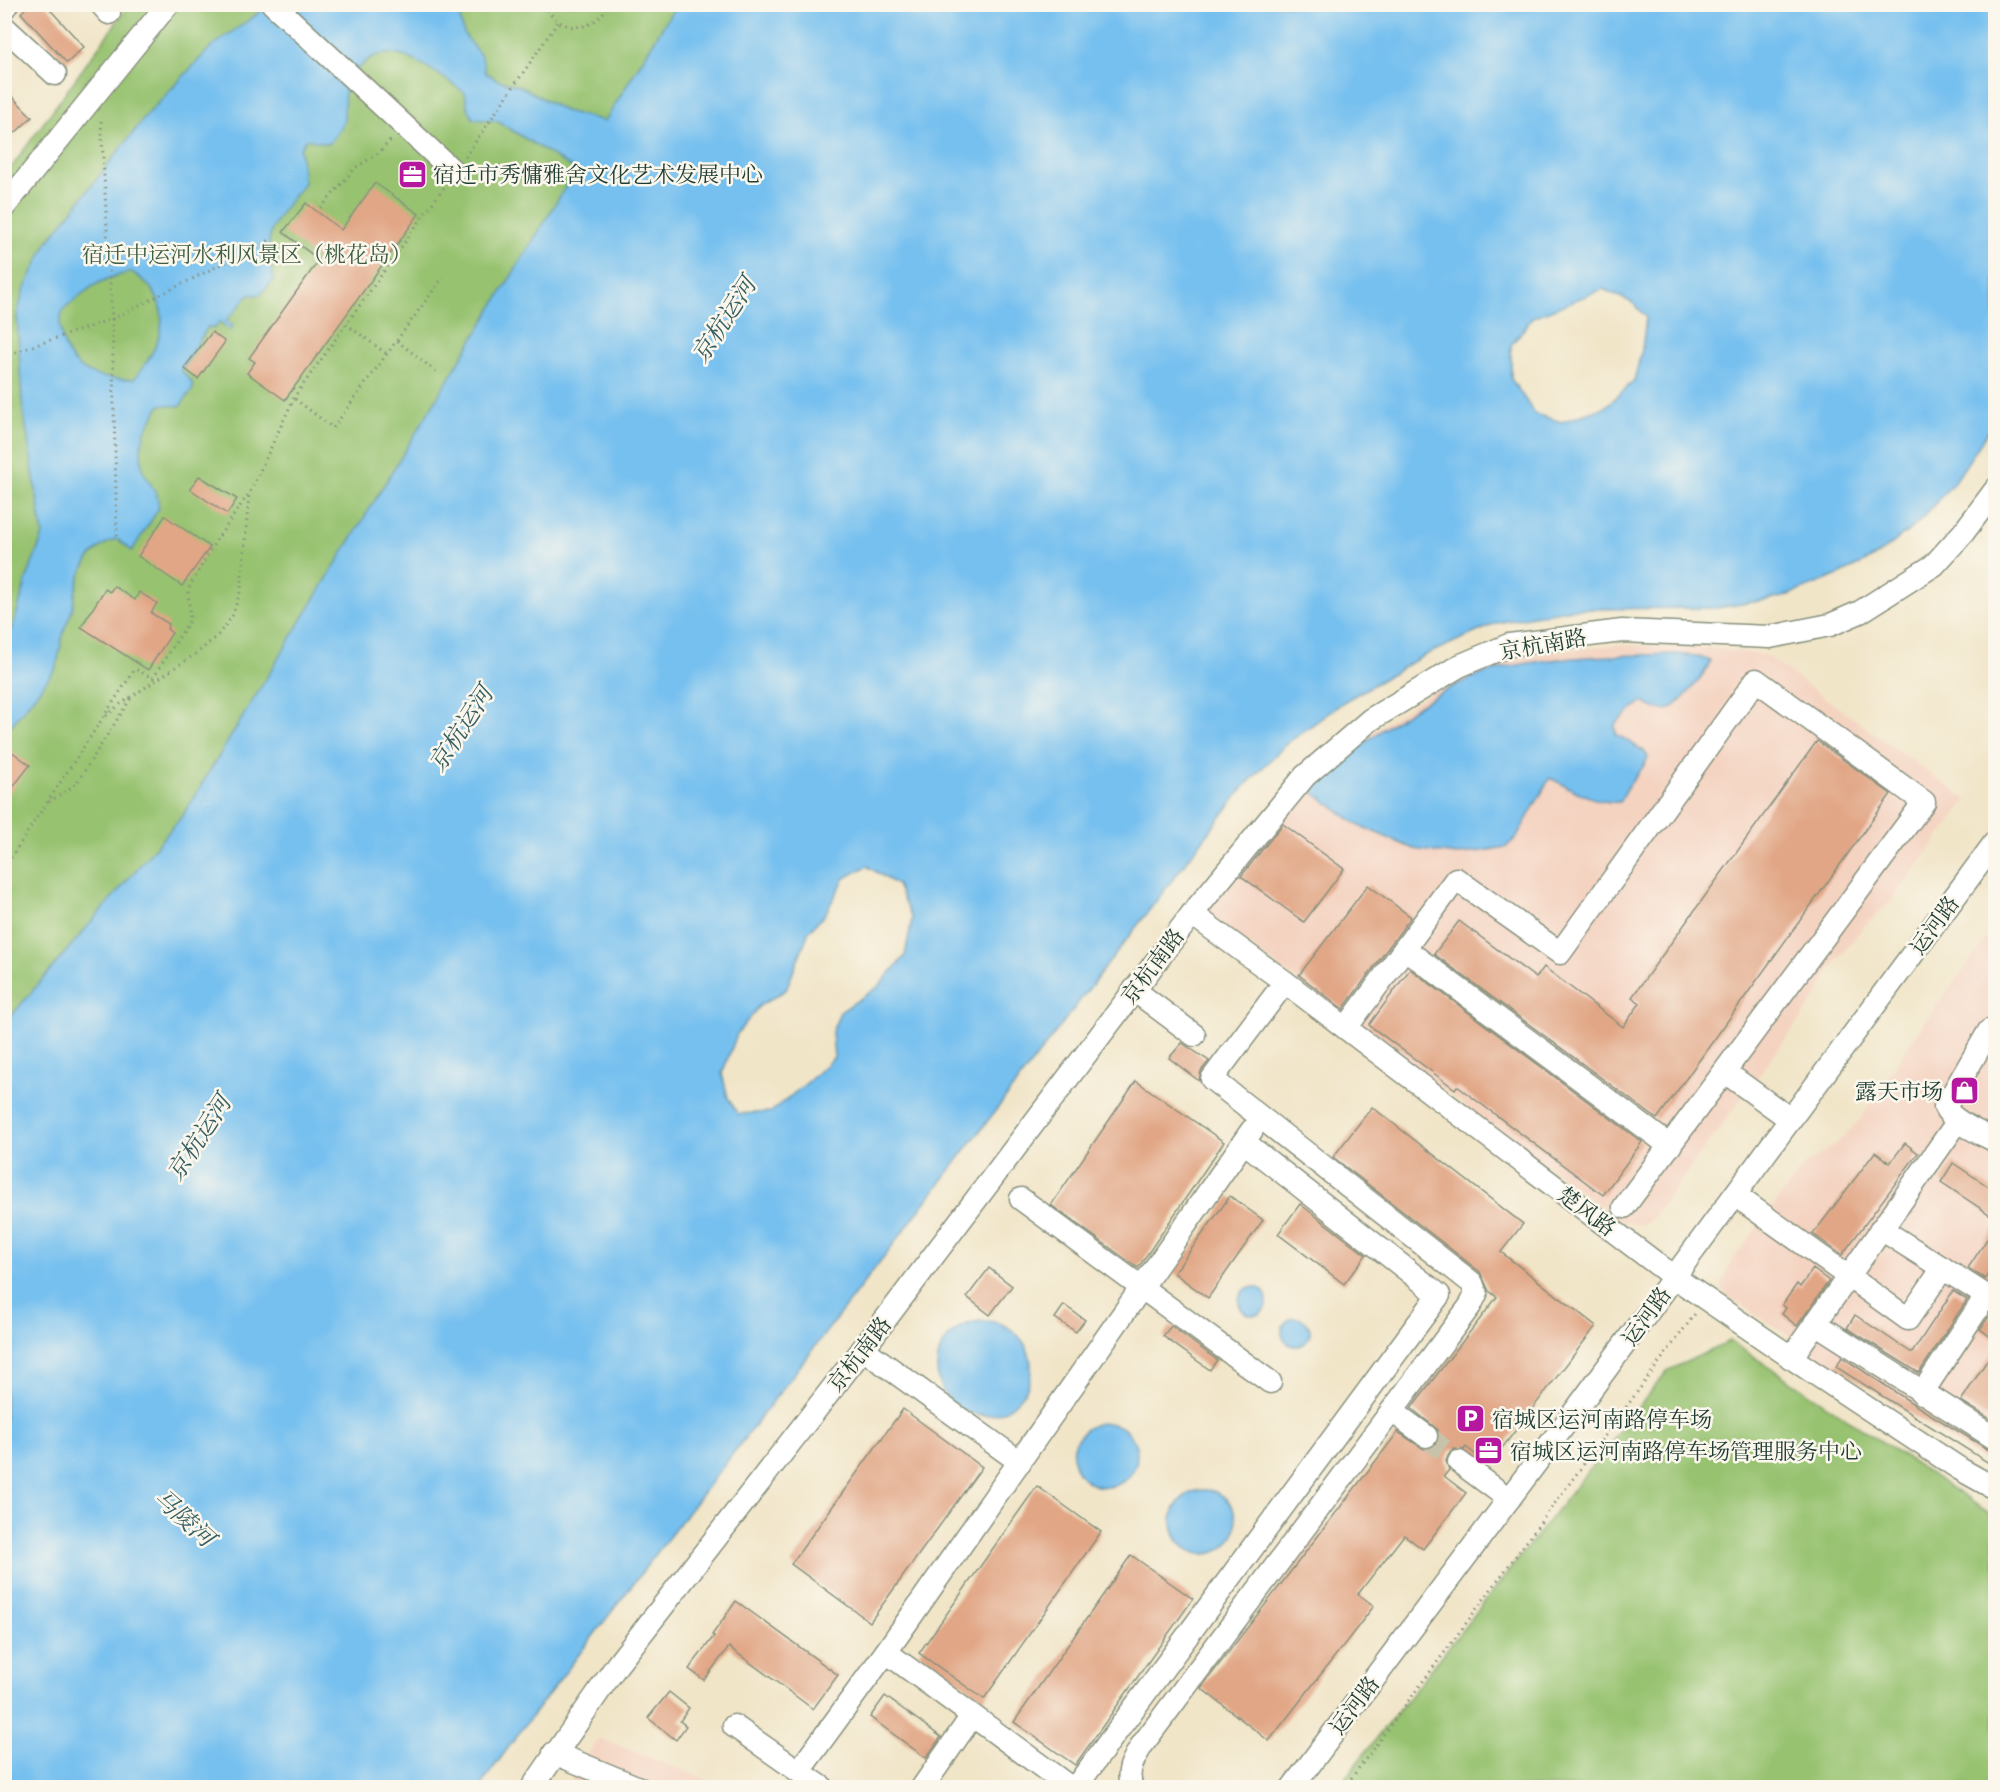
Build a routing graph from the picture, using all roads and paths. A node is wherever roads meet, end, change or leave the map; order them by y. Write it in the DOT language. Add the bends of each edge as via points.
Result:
graph roads {
  1 [pos="7,4"];
  2 [pos="168,4"];
  3 [pos="273,4"];
  4 [pos="545,4"];
  5 [pos="608,4"];
  6 [pos="4,8"];
  7 [pos="558,22"];
  8 [pos="4,27"];
  9 [pos="55,74"];
  10 [pos="99,90"];
  11 [pos="400,123"];
  12 [pos="454,172"];
  13 [pos="4,207"];
  14 [pos="321,208"];
  15 [pos="270,240"];
  16 [pos="443,277"];
  17 [pos="112,319"];
  18 [pos="346,324"];
  19 [pos="397,341"];
  20 [pos="387,354"];
  21 [pos="4,356"];
  22 [pos="438,373"];
  23 [pos="294,399"];
  24 [pos="1995,489"];
  25 [pos="249,492"];
  26 [pos="117,539"];
  27 [pos="132,697"];
  28 [pos="102,719"];
  29 [pos="47,803"];
  30 [pos="1995,841"];
  31 [pos="4,868"];
  32 [pos="1192,914"];
  33 [pos="1405,949"];
  34 [pos="1285,982"];
  35 [pos="1134,990"];
  36 [pos="1346,1028"];
  37 [pos="1995,1030"];
  38 [pos="1194,1035"];
  39 [pos="1725,1072"];
  40 [pos="1261,1117"];
  41 [pos="1790,1119"];
  42 [pos="1958,1121"];
  43 [pos="1995,1141"];
  44 [pos="1244,1142"];
  45 [pos="1670,1146"];
  46 [pos="1735,1195"];
  47 [pos="1022,1199"];
  48 [pos="1624,1208"];
  49 [pos="1881,1229"];
  50 [pos="1942,1268"];
  51 [pos="1674,1277"];
  52 [pos="1848,1277"];
  53 [pos="1142,1287"];
  54 [pos="1706,1299"];
  55 [pos="1991,1299"];
  56 [pos="1815,1323"];
  57 [pos="863,1349"];
  58 [pos="1791,1358"];
  59 [pos="1270,1382"];
  60 [pos="1922,1393"];
  61 [pos="1392,1411"];
  62 [pos="1426,1436"];
  63 [pos="1995,1439"];
  64 [pos="1020,1462"];
  65 [pos="1459,1462"];
  66 [pos="1995,1489"];
  67 [pos="1509,1500"];
  68 [pos="886,1652"];
  69 [pos="972,1716"];
  70 [pos="734,1726"];
  71 [pos="554,1753"];
  72 [pos="799,1771"];
  73 [pos="532,1788"];
  74 [pos="639,1788"];
  75 [pos="823,1788"];
  76 [pos="922,1788"];
  77 [pos="1073,1788"];
  78 [pos="1132,1788"];
  79 [pos="1292,1788"];
  80 [pos="1344,1788"];
  1 -- 6 [label="street"];
  2 -- 10 [label="street"];
  3 -- 11 [label="street"];
  4 -- 7 [label="path"];
  5 -- 7 [label="path" via="597,21 586,26"];
  7 -- 12 [label="path"];
  8 -- 9 [label="street"];
  10 -- 13 [label="street"];
  10 -- 17 [label="path"];
  11 -- 12 [label="street"];
  11 -- 14 [label="path" via="390,142 355,168"];
  12 -- 18 [label="path"];
  15 -- 17 [label="path"];
  16 -- 19 [label="path"];
  17 -- 21 [label="path"];
  17 -- 26 [label="path"];
  18 -- 20 [label="path"];
  18 -- 23 [label="path"];
  19 -- 20 [label="path"];
  19 -- 22 [label="path"];
  20 -- 23 [label="path" via="333,428"];
  23 -- 25 [label="path"];
  24 -- 32 [label="street, 京杭南路" via="1964,533 1934,565 1860,612 1830,625 1770,637 1622,632 1509,645 1459,666 1370,720 1305,776"];
  25 -- 27 [label="path" via="242,589 232,617 197,653"];
  25 -- 28 [label="path" via="188,589 190,620 153,678 135,669"];
  27 -- 28 [label="path"];
  27 -- 29 [label="path" via="76,784"];
  28 -- 29 [label="path"];
  29 -- 31 [label="path"];
  30 -- 41 [label="street, 运河路"];
  32 -- 34 [label="street, 楚风路"];
  32 -- 35 [label="street, 京杭南路"];
  33 -- 36 [label="street"];
  33 -- 39 [label="street" via="1456,879 1560,953 1756,680 1924,802"];
  33 -- 45 [label="street"];
  34 -- 36 [label="street, 楚风路"];
  34 -- 40 [label="street" via="1212,1079"];
  35 -- 38 [label="street"];
  35 -- 57 [label="street, 京杭南路"];
  36 -- 51 [label="street, 楚风路"];
  37 -- 42 [label="street" via="1989,1031 1946,1104 1947,1112"];
  39 -- 41 [label="street"];
  39 -- 45 [label="street"];
  40 -- 44 [label="street"];
  40 -- 61 [label="street" via="1472,1283 1476,1294 1470,1306"];
  41 -- 46 [label="street, 运河路"];
  42 -- 43 [label="street"];
  42 -- 49 [label="street"];
  44 -- 53 [label="street"];
  44 -- 77 [label="street" via="1439,1295"];
  45 -- 48 [label="street"];
  46 -- 51 [label="street, 运河路"];
  46 -- 52 [label="street"];
  47 -- 53 [label="street"];
  49 -- 50 [label="street"];
  49 -- 52 [label="street"];
  50 -- 52 [label="street" via="1908,1319"];
  50 -- 55 [label="street"];
  51 -- 54 [label="street, 楚风路"];
  51 -- 67 [label="street, 运河路"];
  52 -- 56 [label="street"];
  53 -- 59 [label="street"];
  53 -- 64 [label="street"];
  54 -- 58 [label="street, 楚风路"];
  54 -- 80 [label="path"];
  55 -- 60 [label="street"];
  56 -- 58 [label="street"];
  56 -- 60 [label="street"];
  57 -- 64 [label="street"];
  57 -- 71 [label="street, 京杭南路" via="617,1665"];
  58 -- 66 [label="street, 楚风路"];
  60 -- 63 [label="street"];
  61 -- 62 [label="street"];
  61 -- 78 [label="street" via="1142,1745 1130,1766"];
  64 -- 68 [label="street"];
  65 -- 67 [label="street"];
  67 -- 79 [label="street, 运河路"];
  68 -- 69 [label="street"];
  68 -- 72 [label="street"];
  69 -- 76 [label="street"];
  69 -- 77 [label="street"];
  70 -- 72 [label="street"];
  71 -- 73 [label="street, 京杭南路"];
  71 -- 74 [label="street"];
  72 -- 75 [label="street"];
}
